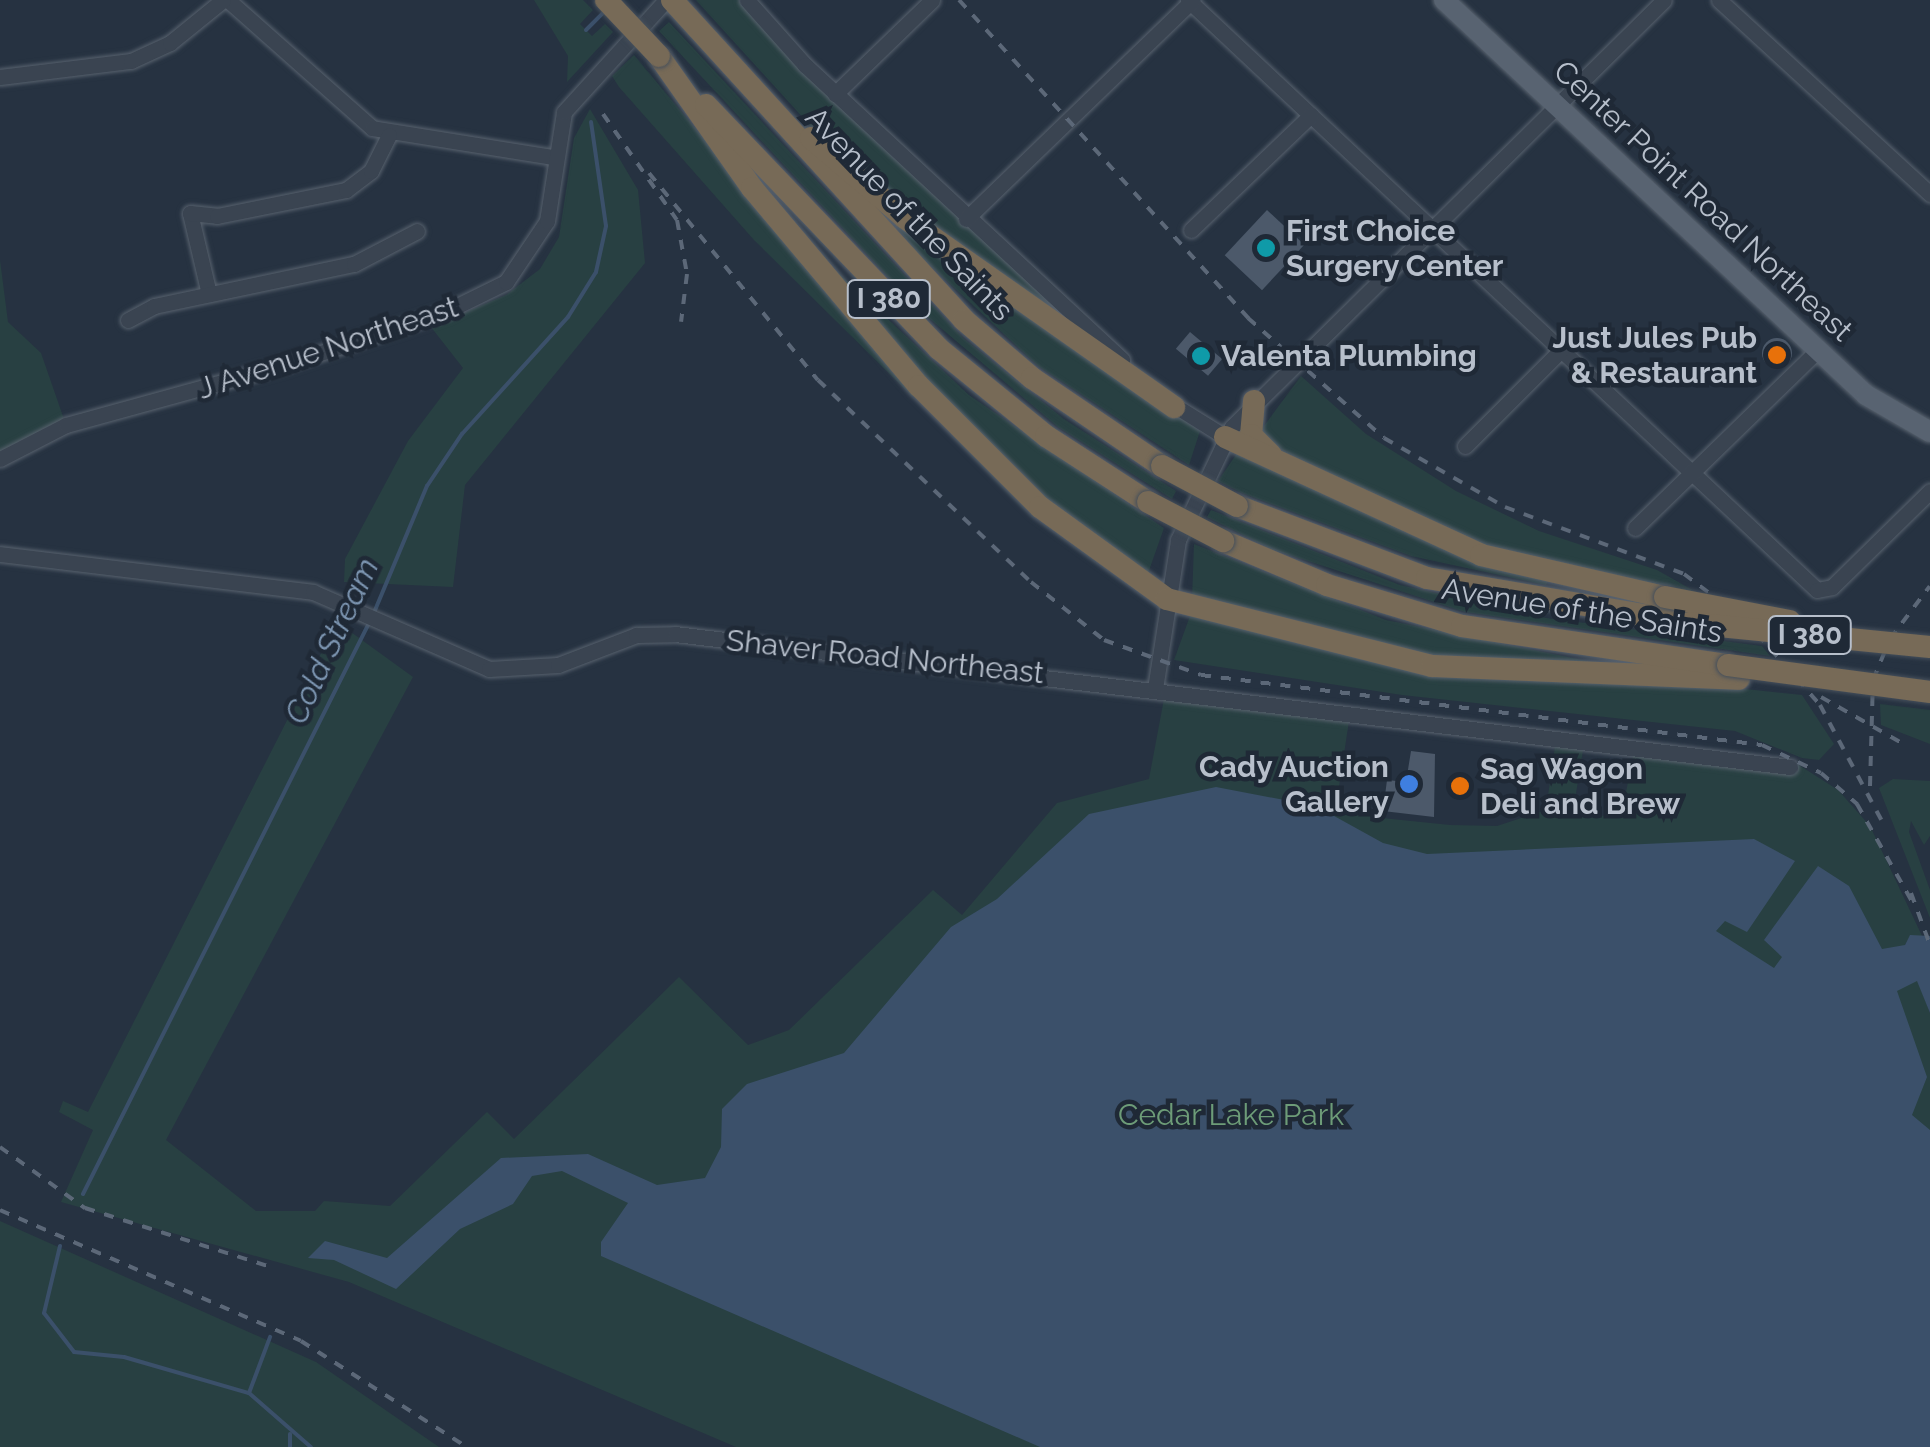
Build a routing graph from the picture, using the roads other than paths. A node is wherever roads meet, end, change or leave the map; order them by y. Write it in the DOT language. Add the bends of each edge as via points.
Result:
graph roads {
  1 [pos="226,0"];
  2 [pos="606,0"];
  3 [pos="669,0"];
  4 [pos="747,0"];
  5 [pos="932,0"];
  6 [pos="1444,0"];
  7 [pos="1664,0"];
  8 [pos="1719,0"];
  9 [pos="1191,1"];
  10 [pos="660,58"];
  11 [pos="734,69"];
  12 [pos="0,77"];
  13 [pos="835,94"];
  14 [pos="1556,106"];
  15 [pos="1311,116"];
  16 [pos="389,136"];
  17 [pos="554,157"];
  18 [pos="1930,194"];
  19 [pos="966,219"];
  20 [pos="1430,228"];
  21 [pos="1191,230"];
  22 [pos="417,231"];
  23 [pos="208,294"];
  24 [pos="128,320"];
  25 [pos="1560,350"];
  26 [pos="1818,350"];
  27 [pos="1254,401"];
  28 [pos="1174,406"];
  29 [pos="1930,432"];
  30 [pos="1225,437"];
  31 [pos="1465,446"];
  32 [pos="0,459"];
  33 [pos="1282,462"];
  34 [pos="1691,472"];
  35 [pos="1930,491"];
  36 [pos="1635,528"];
  37 [pos="0,554"];
  38 [pos="1167,599"];
  39 [pos="1882,642"];
  40 [pos="1930,647"];
  41 [pos="1734,672"];
  42 [pos="1156,688"];
  43 [pos="1930,692"];
  44 [pos="1790,767"];
  1 -- 12 [label="street" via="170,44 131,60"];
  1 -- 16 [label="street" via="332,100"];
  2 -- 10 [label="highway, Avenue of the Saints / I 380, bridge"];
  3 -- 11 [label="highway, Avenue of the Saints / I 380"];
  3 -- 17 [label="street, J Avenue Northeast" via="576,93"];
  4 -- 13 [label="street"];
  5 -- 13 [label="street"];
  6 -- 14 [label="main road, Center Point Road Northeast"];
  7 -- 14 [label="street"];
  8 -- 18 [label="street"];
  9 -- 15 [label="street"];
  9 -- 19 [label="street"];
  10 -- 38 [label="highway" via="752,188 919,386 1040,507"];
  10 -- 41 [label="highway, Avenue of the Saints / I 380, bridge" via="939,349 1046,436 1148,502 1326,585 1462,626"];
  11 -- 28 [label="highway" via="878,198"];
  11 -- 39 [label="highway, Avenue of the Saints / I 380, bridge" via="964,320 1054,394 1162,466 1237,506 1427,578 1689,624"];
  13 -- 19 [label="street"];
  14 -- 20 [label="street"];
  14 -- 26 [label="main road, Center Point Road Northeast"];
  15 -- 20 [label="street"];
  15 -- 21 [label="street"];
  16 -- 17 [label="street"];
  16 -- 23 [label="street" via="370,172 346,190 216,216 190,212"];
  17 -- 32 [label="street, J Avenue Northeast" via="548,221 536,245 506,282 484,295 286,364 66,425"];
  19 -- 28 [label="street"];
  20 -- 25 [label="street"];
  20 -- 27 [label="street"];
  22 -- 23 [label="street" via="354,264"];
  23 -- 24 [label="street"];
  25 -- 31 [label="street"];
  25 -- 34 [label="street"];
  26 -- 29 [label="main road, Center Point Road Northeast" via="1884,409"];
  26 -- 34 [label="street"];
  27 -- 30 [label="street"];
  27 -- 33 [label="highway" via="1251,434"];
  28 -- 30 [label="street"];
  30 -- 33 [label="highway"];
  30 -- 38 [label="street" via="1184,520"];
  33 -- 39 [label="highway, bridge" via="1480,554"];
  34 -- 35 [label="street" via="1822,592"];
  34 -- 36 [label="street"];
  37 -- 42 [label="street, Shaver Road Northeast" via="332,599 433,650 488,669 522,670 636,635 675,634"];
  38 -- 41 [label="highway" via="1432,666"];
  38 -- 42 [label="street"];
  39 -- 40 [label="highway, Avenue of the Saints / I 380, bridge"];
  41 -- 43 [label="highway, Avenue of the Saints / I 380, bridge"];
  42 -- 44 [label="street, Shaver Road Northeast"];
}
